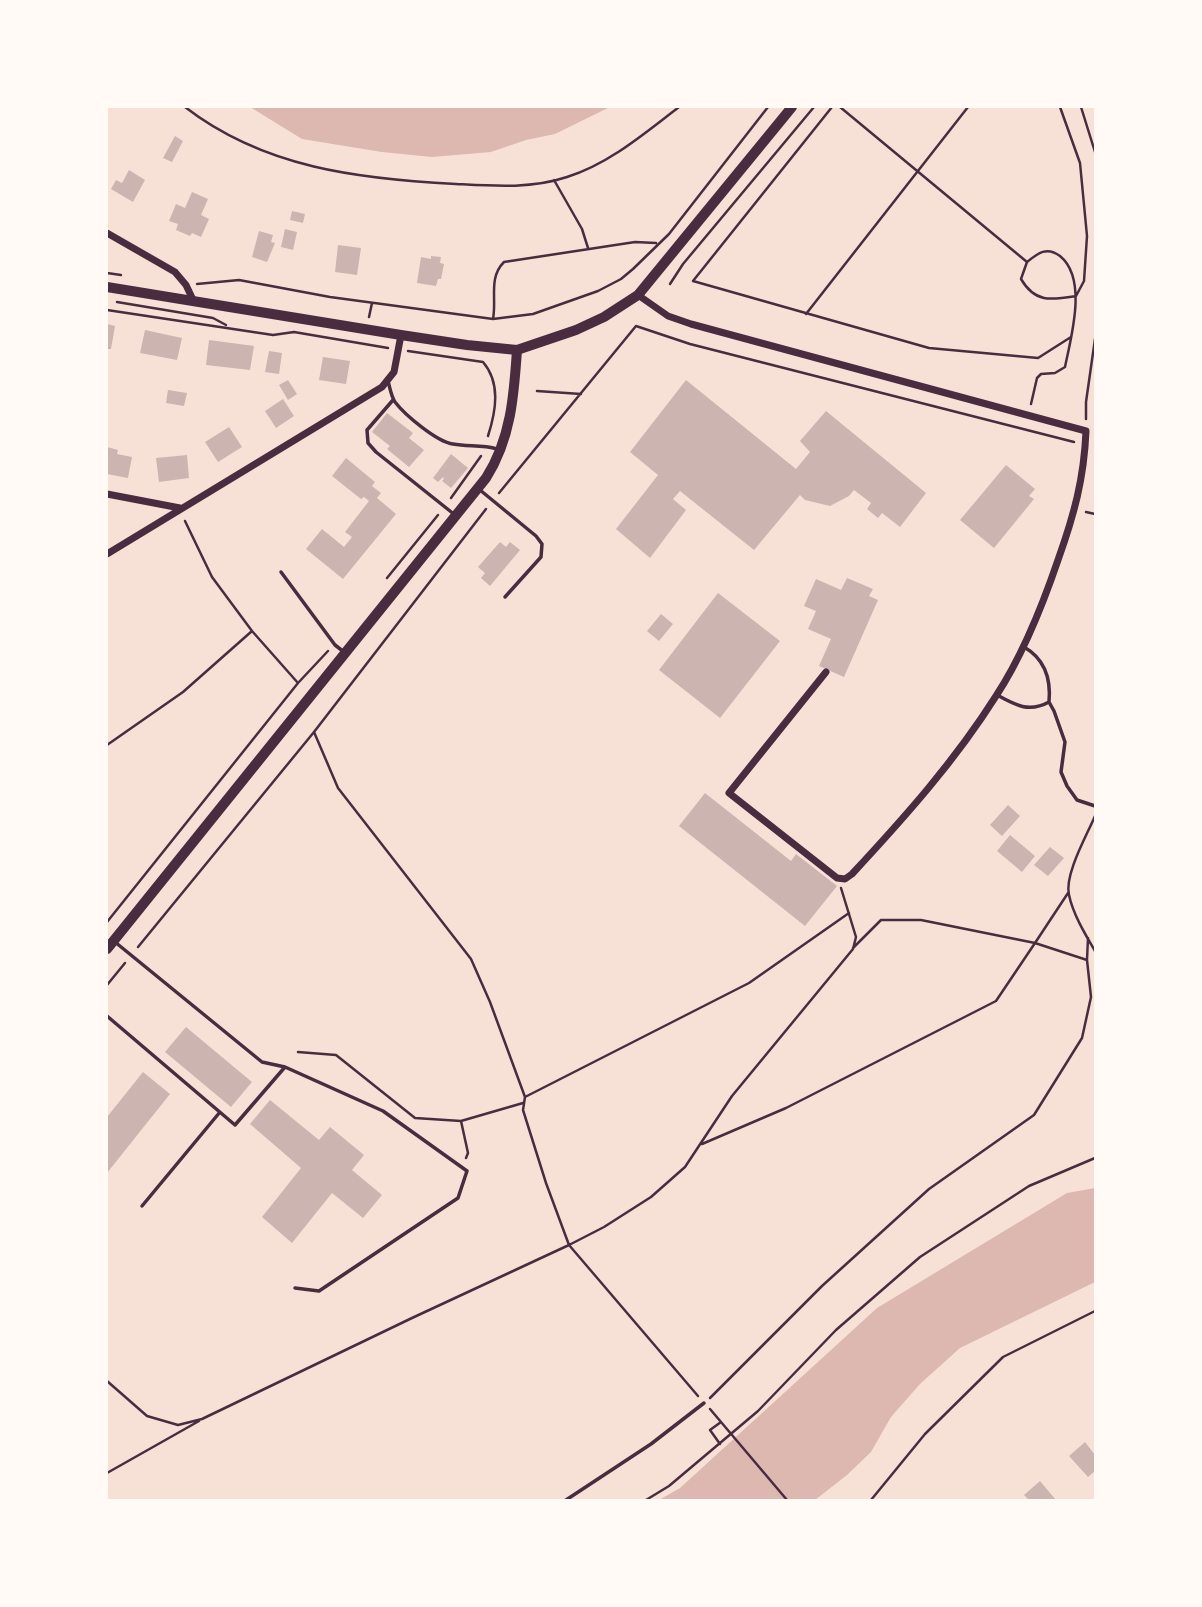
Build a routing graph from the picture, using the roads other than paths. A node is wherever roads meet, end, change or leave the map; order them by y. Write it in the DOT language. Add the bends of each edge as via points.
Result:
graph roads {
  1 [pos="792,107"];
  2 [pos="107,233"];
  3 [pos="107,287"];
  4 [pos="638,295"];
  5 [pos="194,302"];
  6 [pos="401,335"];
  7 [pos="517,349"];
  8 [pos="388,379"];
  9 [pos="393,400"];
  10 [pos="502,450"];
  11 [pos="478,489"];
  12 [pos="107,494"];
  13 [pos="180,508"];
  14 [pos="456,516"];
  15 [pos="107,554"];
  16 [pos="281,572"];
  17 [pos="505,597"];
  18 [pos="1023,646"];
  19 [pos="346,654"];
  20 [pos="826,672"];
  21 [pos="997,695"];
  22 [pos="1049,702"];
  23 [pos="1095,806"];
  24 [pos="110,945"];
  25 [pos="107,1016"];
  26 [pos="285,1067"];
  27 [pos="220,1112"];
  28 [pos="142,1206"];
  29 [pos="295,1288"];
  30 [pos="704,1403"];
  31 [pos="566,1500"];
  1 -- 4 [label="main road"];
  2 -- 5 [label="street" via="175,272"];
  3 -- 5 [label="street"];
  4 -- 7 [label="main road" via="576,330"];
  4 -- 18 [label="street" via="668,316 691,324 1086,431 1076,509"];
  5 -- 6 [label="street"];
  6 -- 7 [label="street"];
  6 -- 8 [label="street" via="394,372"];
  7 -- 10 [label="main road"];
  8 -- 9 [label="lane"];
  8 -- 13 [label="street" via="382,387"];
  9 -- 10 [label="lane" via="441,440"];
  9 -- 14 [label="lane" via="367,430 368,443"];
  10 -- 11 [label="main road"];
  11 -- 14 [label="main road"];
  11 -- 17 [label="lane" via="542,544 541,557"];
  12 -- 13 [label="street"];
  13 -- 15 [label="street"];
  14 -- 19 [label="main road"];
  16 -- 19 [label="lane"];
  18 -- 21 [label="street"];
  18 -- 22 [label="lane" via="1035,653 1043,666 1051,686"];
  19 -- 24 [label="main road"];
  20 -- 21 [label="street" via="729,793 837,878 852,874 918,802"];
  21 -- 22 [label="lane" via="1028,709"];
  22 -- 23 [label="lane" via="1065,742 1061,772 1067,786 1077,800"];
  24 -- 26 [label="lane" via="131,956 262,1062"];
  25 -- 27 [label="lane"];
  26 -- 27 [label="lane" via="235,1125"];
  26 -- 29 [label="lane" via="383,1111 467,1171 458,1198 319,1291"];
  27 -- 28 [label="lane"];
  30 -- 31 [label="lane" via="652,1444"];
}
